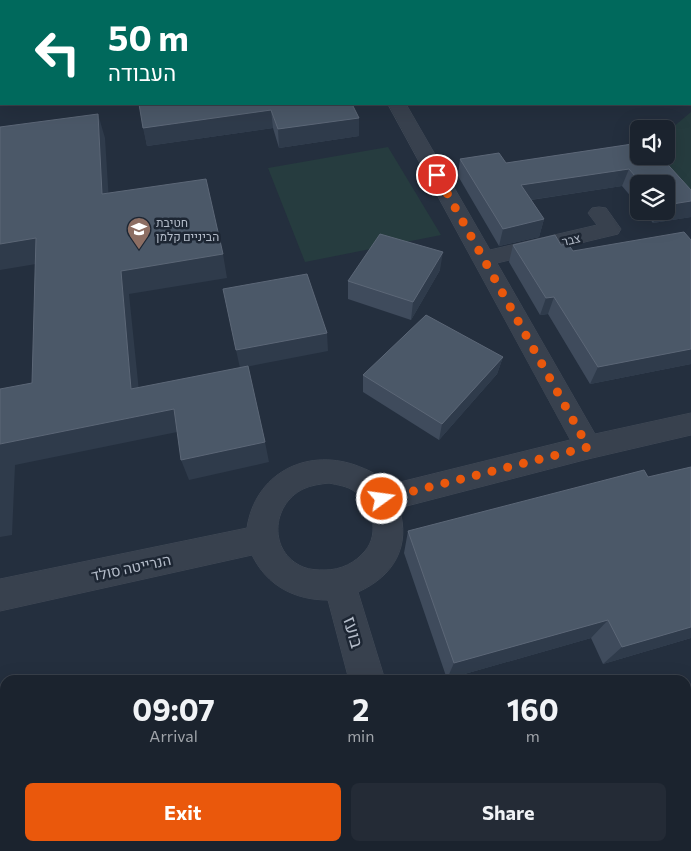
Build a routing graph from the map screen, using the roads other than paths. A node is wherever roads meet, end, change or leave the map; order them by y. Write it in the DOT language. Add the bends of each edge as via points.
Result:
graph roads {
  1 [pos="398,105"];
  2 [pos="599,213"];
  3 [pos="484,259"];
  4 [pos="691,424"];
  5 [pos="588,447"];
  6 [pos="382,499"];
  7 [pos="262,539"];
  8 [pos="340,585"];
  9 [pos="0,595"];
  10 [pos="366,675"];
  1 -- 3 [label="street"];
  2 -- 3 [label="street, צבר" via="610,230"];
  3 -- 5 [label="street"];
  4 -- 5 [label="street"];
  5 -- 6 [label="street"];
  6 -- 7 [label="street" via="368,485 350,475 330,471 305,474 286,484 272,498 263,517"];
  6 -- 8 [label="street" via="390,522 388,542 378,561 362,576"];
  7 -- 8 [label="street" via="270,558 284,574 304,584"];
  7 -- 9 [label="street, הנרייטה סולד"];
  8 -- 10 [label="street, בועז"];
}
